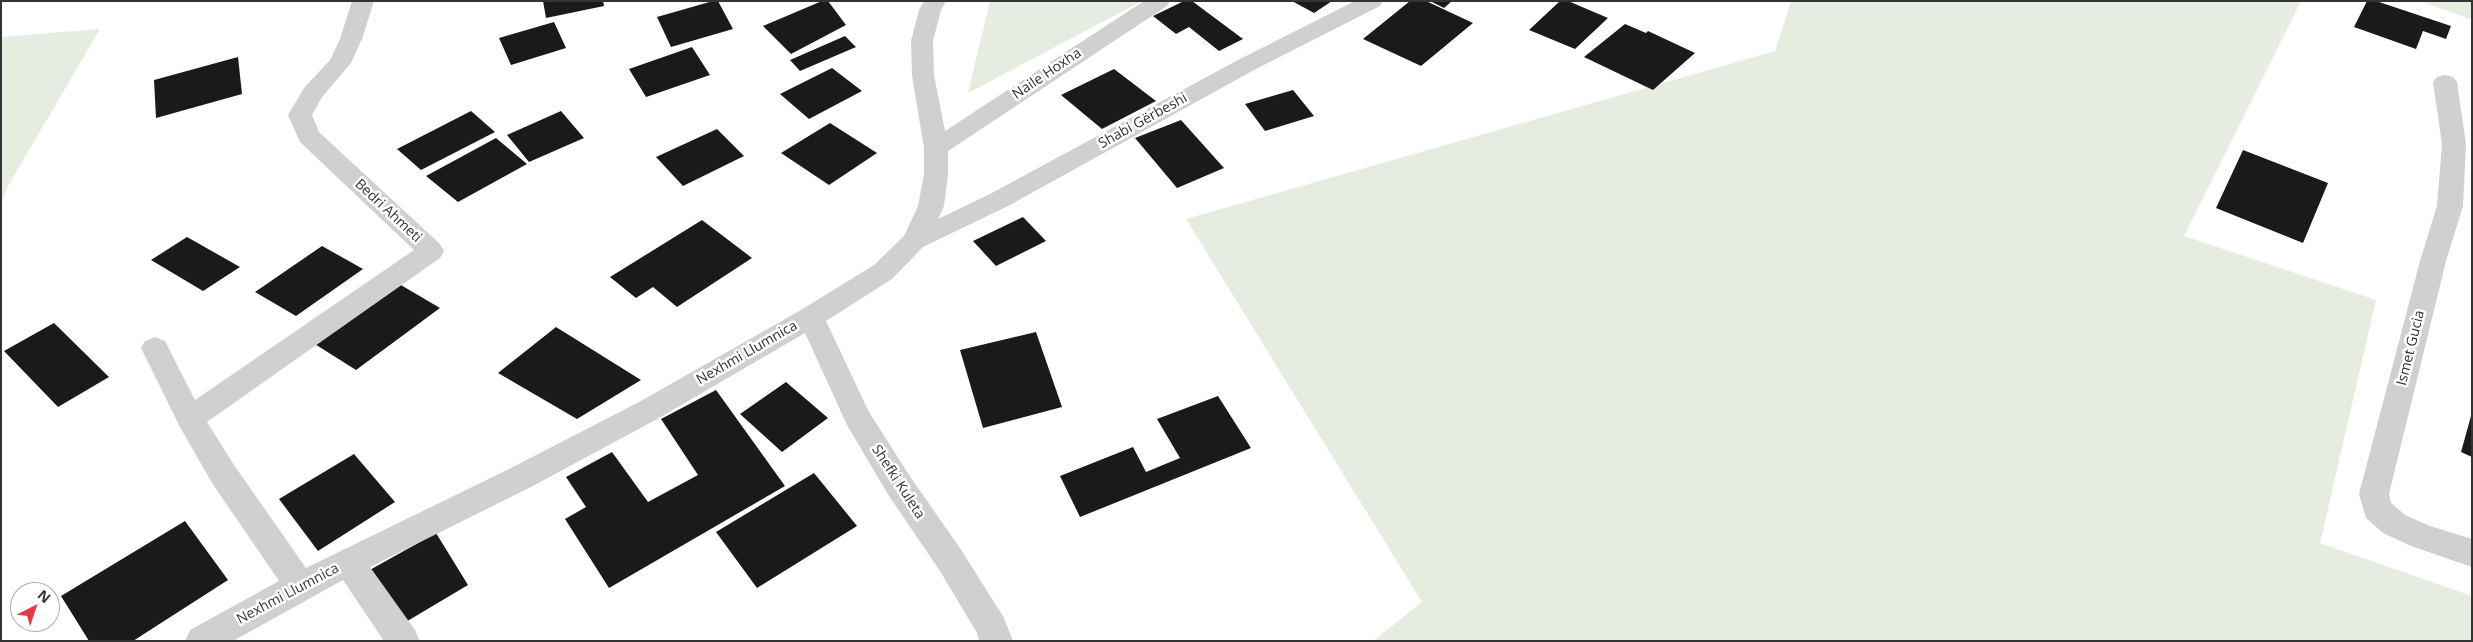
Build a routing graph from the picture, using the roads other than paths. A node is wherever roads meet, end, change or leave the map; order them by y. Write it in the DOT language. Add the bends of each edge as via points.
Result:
graph roads {
  1 [pos="363,1"];
  2 [pos="934,1"];
  3 [pos="1159,1"];
  4 [pos="1372,1"];
  5 [pos="2446,82"];
  6 [pos="936,148"];
  7 [pos="914,241"];
  8 [pos="811,317"];
  9 [pos="155,348"];
  10 [pos="190,419"];
  11 [pos="2472,553"];
  12 [pos="349,562"];
  13 [pos="300,586"];
  14 [pos="202,641"];
  15 [pos="403,641"];
  16 [pos="996,641"];
  1 -- 10 [label="street, Bedri Ahmeti" via="340,62 312,93 300,115 309,136 431,252"];
  2 -- 6 [label="street, Nexhmi Llumnica" via="922,41 923,75"];
  3 -- 6 [label="street, Naile Hoxha"];
  4 -- 7 [label="street, Shabi Gërbeshi" via="998,200"];
  5 -- 11 [label="street, Ismet Gucia" via="2454,144 2450,206 2374,494 2377,509 2394,524"];
  6 -- 7 [label="street, Nexhmi Llumnica" via="931,206"];
  7 -- 8 [label="street, Nexhmi Llumnica" via="884,272"];
  8 -- 12 [label="street, Nexhmi Llumnica" via="640,415"];
  8 -- 16 [label="street, Shefki Kuleta" via="858,418 951,561 992,628"];
  9 -- 10 [label="street"];
  10 -- 13 [label="street" via="222,474"];
  12 -- 13 [label="street, Nexhmi Llumnica"];
  12 -- 15 [label="street, Nexhmi Llumnica"];
  13 -- 14 [label="street, Nexhmi Llumnica"];
}
